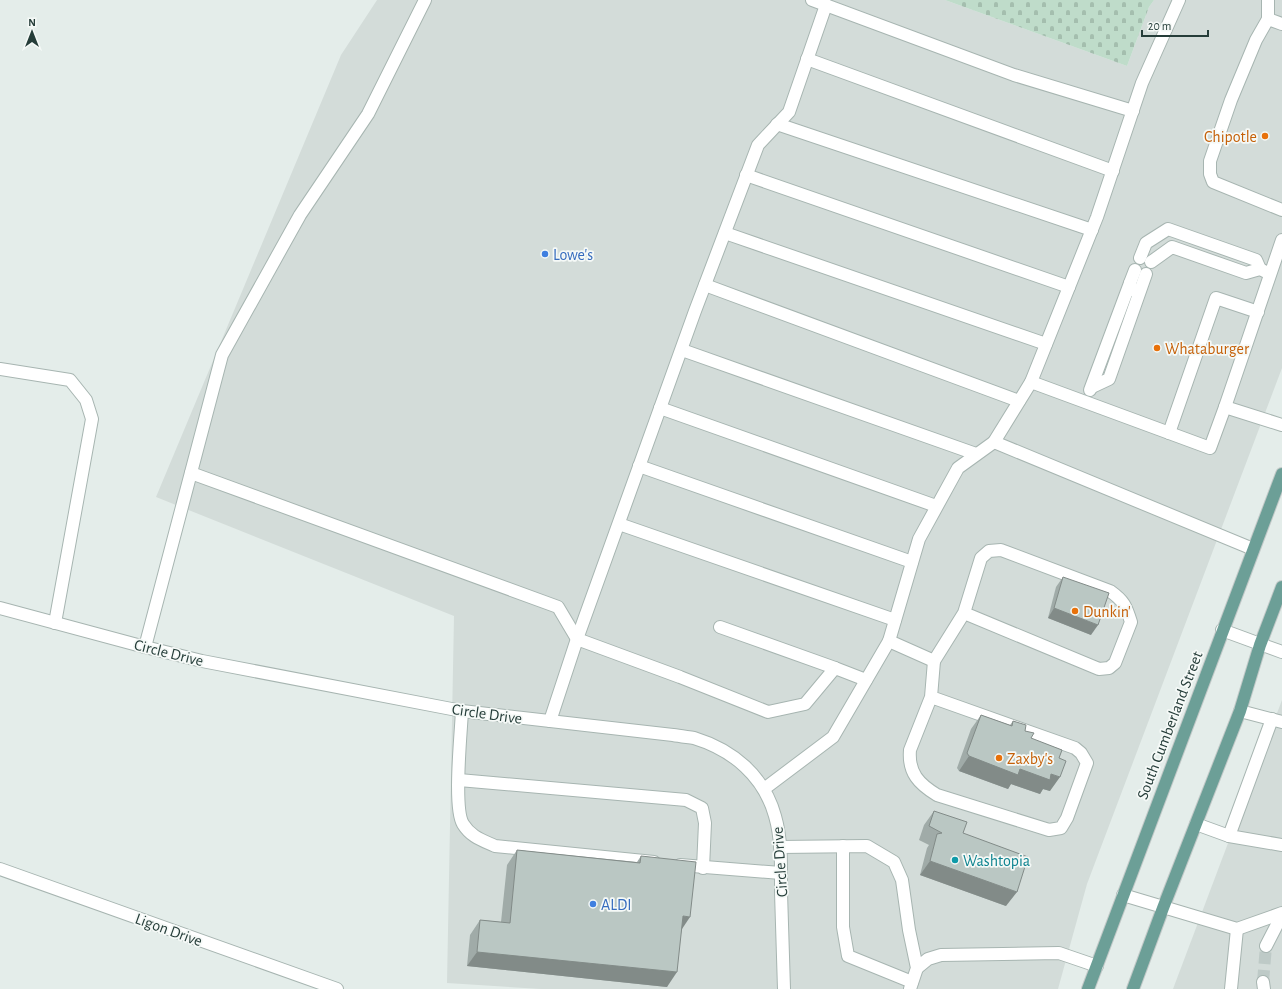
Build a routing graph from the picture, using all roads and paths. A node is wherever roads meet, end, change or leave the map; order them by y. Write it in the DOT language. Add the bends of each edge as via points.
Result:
graph roads {
  1 [pos="425,0"];
  2 [pos="812,0"];
  3 [pos="1179,0"];
  4 [pos="1268,0"];
  5 [pos="826,5"];
  6 [pos="1268,18"];
  7 [pos="1282,24"];
  8 [pos="807,59"];
  9 [pos="1133,111"];
  10 [pos="777,124"];
  11 [pos="1113,171"];
  12 [pos="746,175"];
  13 [pos="1282,210"];
  14 [pos="1092,230"];
  15 [pos="725,233"];
  16 [pos="1282,240"];
  17 [pos="1135,270"];
  18 [pos="1265,272"];
  19 [pos="1146,274"];
  20 [pos="1130,283"];
  21 [pos="705,285"];
  22 [pos="1069,287"];
  23 [pos="1135,305"];
  24 [pos="1258,312"];
  25 [pos="1046,344"];
  26 [pos="682,350"];
  27 [pos="0,369"];
  28 [pos="1031,382"];
  29 [pos="1092,387"];
  30 [pos="1019,401"];
  31 [pos="1086,402"];
  32 [pos="1225,406"];
  33 [pos="660,408"];
  34 [pos="1282,425"];
  35 [pos="1169,433"];
  36 [pos="994,442"];
  37 [pos="976,454"];
  38 [pos="639,466"];
  39 [pos="191,473"];
  40 [pos="1282,474"];
  41 [pos="936,506"];
  42 [pos="619,524"];
  43 [pos="1253,549"];
  44 [pos="912,562"];
  45 [pos="1282,587"];
  46 [pos="0,608"];
  47 [pos="964,613"];
  48 [pos="895,620"];
  49 [pos="55,622"];
  50 [pos="720,627"];
  51 [pos="1222,630"];
  52 [pos="577,639"];
  53 [pos="889,641"];
  54 [pos="1260,645"];
  55 [pos="145,647"];
  56 [pos="1282,652"];
  57 [pos="934,661"];
  58 [pos="835,668"];
  59 [pos="866,680"];
  60 [pos="931,698"];
  61 [pos="462,711"];
  62 [pos="1240,711"];
  63 [pos="1277,720"];
  64 [pos="550,721"];
  65 [pos="459,780"];
  66 [pos="764,789"];
  67 [pos="1196,824"];
  68 [pos="1229,836"];
  69 [pos="1282,845"];
  70 [pos="843,846"];
  71 [pos="780,847"];
  72 [pos="703,868"];
  73 [pos="0,869"];
  74 [pos="781,873"];
  75 [pos="1123,895"];
  76 [pos="1163,908"];
  77 [pos="1282,914"];
  78 [pos="1237,929"];
  79 [pos="1266,946"];
  80 [pos="1097,966"];
  81 [pos="916,968"];
  82 [pos="911,986"];
  83 [pos="337,989"];
  84 [pos="784,989"];
  85 [pos="1088,989"];
  86 [pos="1133,989"];
  87 [pos="1231,989"];
  1 -- 39 [label="street" via="368,114 300,215 222,355"];
  2 -- 5 [label="street"];
  3 -- 9 [label="street" via="1142,83"];
  4 -- 6 [label="street"];
  5 -- 8 [label="street"];
  5 -- 9 [label="street" via="1014,76"];
  6 -- 7 [label="street"];
  6 -- 13 [label="street" via="1231,100 1210,162 1210,174 1213,182"];
  8 -- 10 [label="street" via="789,112"];
  8 -- 11 [label="street"];
  9 -- 11 [label="street"];
  10 -- 12 [label="street" via="758,145"];
  10 -- 14 [label="street"];
  11 -- 14 [label="street"];
  12 -- 15 [label="street"];
  12 -- 22 [label="street"];
  14 -- 22 [label="street"];
  15 -- 21 [label="street"];
  15 -- 25 [label="street"];
  16 -- 18 [label="street"];
  17 -- 20 [label="street"];
  18 -- 18 [label="street" via="1256,260 1168,229 1146,243 1145,260 1172,247 1246,273"];
  18 -- 24 [label="street"];
  19 -- 23 [label="street"];
  20 -- 23 [label="street"];
  20 -- 29 [label="street"];
  21 -- 26 [label="street"];
  21 -- 30 [label="street"];
  22 -- 25 [label="street"];
  23 -- 29 [label="street" via="1109,379"];
  24 -- 32 [label="street"];
  24 -- 35 [label="street" via="1216,298"];
  25 -- 28 [label="street"];
  26 -- 33 [label="street"];
  26 -- 37 [label="street"];
  27 -- 49 [label="street" via="70,380 86,400 92,419"];
  28 -- 30 [label="street"];
  28 -- 31 [label="street"];
  29 -- 31 [label="street"];
  30 -- 36 [label="street"];
  31 -- 35 [label="street"];
  32 -- 34 [label="street"];
  32 -- 35 [label="street" via="1210,448"];
  33 -- 38 [label="street"];
  33 -- 41 [label="street"];
  36 -- 37 [label="street"];
  36 -- 43 [label="street"];
  37 -- 41 [label="street" via="958,468"];
  38 -- 42 [label="street"];
  38 -- 44 [label="street"];
  39 -- 52 [label="street" via="558,607"];
  39 -- 55 [label="street"];
  40 -- 43 [label="main road, South Cumberland Street"];
  41 -- 44 [label="street" via="919,539"];
  42 -- 48 [label="street"];
  42 -- 52 [label="street"];
  43 -- 51 [label="main road, South Cumberland Street"];
  44 -- 48 [label="street"];
  45 -- 54 [label="main road"];
  46 -- 49 [label="street, Circle Drive"];
  47 -- 47 [label="street" via="1099,669 1109,668 1116,663 1131,622 1121,599 1110,591 1001,550 990,551 981,558"];
  47 -- 57 [label="street"];
  48 -- 53 [label="street"];
  49 -- 55 [label="street, Circle Drive"];
  50 -- 58 [label="street"];
  51 -- 54 [label="street"];
  51 -- 75 [label="main road, South Cumberland Street"];
  52 -- 58 [label="street" via="768,712 805,704"];
  52 -- 64 [label="street"];
  53 -- 57 [label="street"];
  53 -- 59 [label="street"];
  54 -- 56 [label="street"];
  54 -- 62 [label="main road"];
  55 -- 61 [label="street, Circle Drive" via="202,661"];
  57 -- 60 [label="street"];
  58 -- 59 [label="street"];
  59 -- 66 [label="street" via="833,737"];
  60 -- 60 [label="street" via="1075,748 1081,753 1087,763 1061,828 1049,830 937,795 925,788 913,773 909,759 910,750"];
  61 -- 64 [label="street, Circle Drive"];
  61 -- 65 [label="street"];
  62 -- 63 [label="street"];
  62 -- 67 [label="main road"];
  63 -- 68 [label="street"];
  64 -- 66 [label="street, Circle Drive" via="693,738 744,764"];
  65 -- 72 [label="street" via="458,802 462,823 476,838 495,846"];
  65 -- 72 [label="street" via="686,800 702,808 705,823"];
  66 -- 71 [label="street, Circle Drive" via="775,816"];
  67 -- 68 [label="street"];
  67 -- 76 [label="main road"];
  68 -- 69 [label="street"];
  70 -- 71 [label="street"];
  70 -- 81 [label="street" via="867,846 894,862 902,880"];
  70 -- 82 [label="street" via="843,927 848,956"];
  71 -- 74 [label="street, Circle Drive"];
  72 -- 74 [label="street"];
  73 -- 83 [label="street, Ligon Drive"];
  74 -- 84 [label="street, Circle Drive"];
  75 -- 76 [label="street"];
  75 -- 80 [label="main road, South Cumberland Street"];
  76 -- 78 [label="street"];
  76 -- 86 [label="main road"];
  77 -- 78 [label="street"];
  77 -- 79 [label="street"];
  78 -- 87 [label="street"];
  80 -- 81 [label="street" via="1060,953 1038,952 941,955 928,959"];
  80 -- 85 [label="main road, South Cumberland Street"];
  81 -- 82 [label="street"];
}
